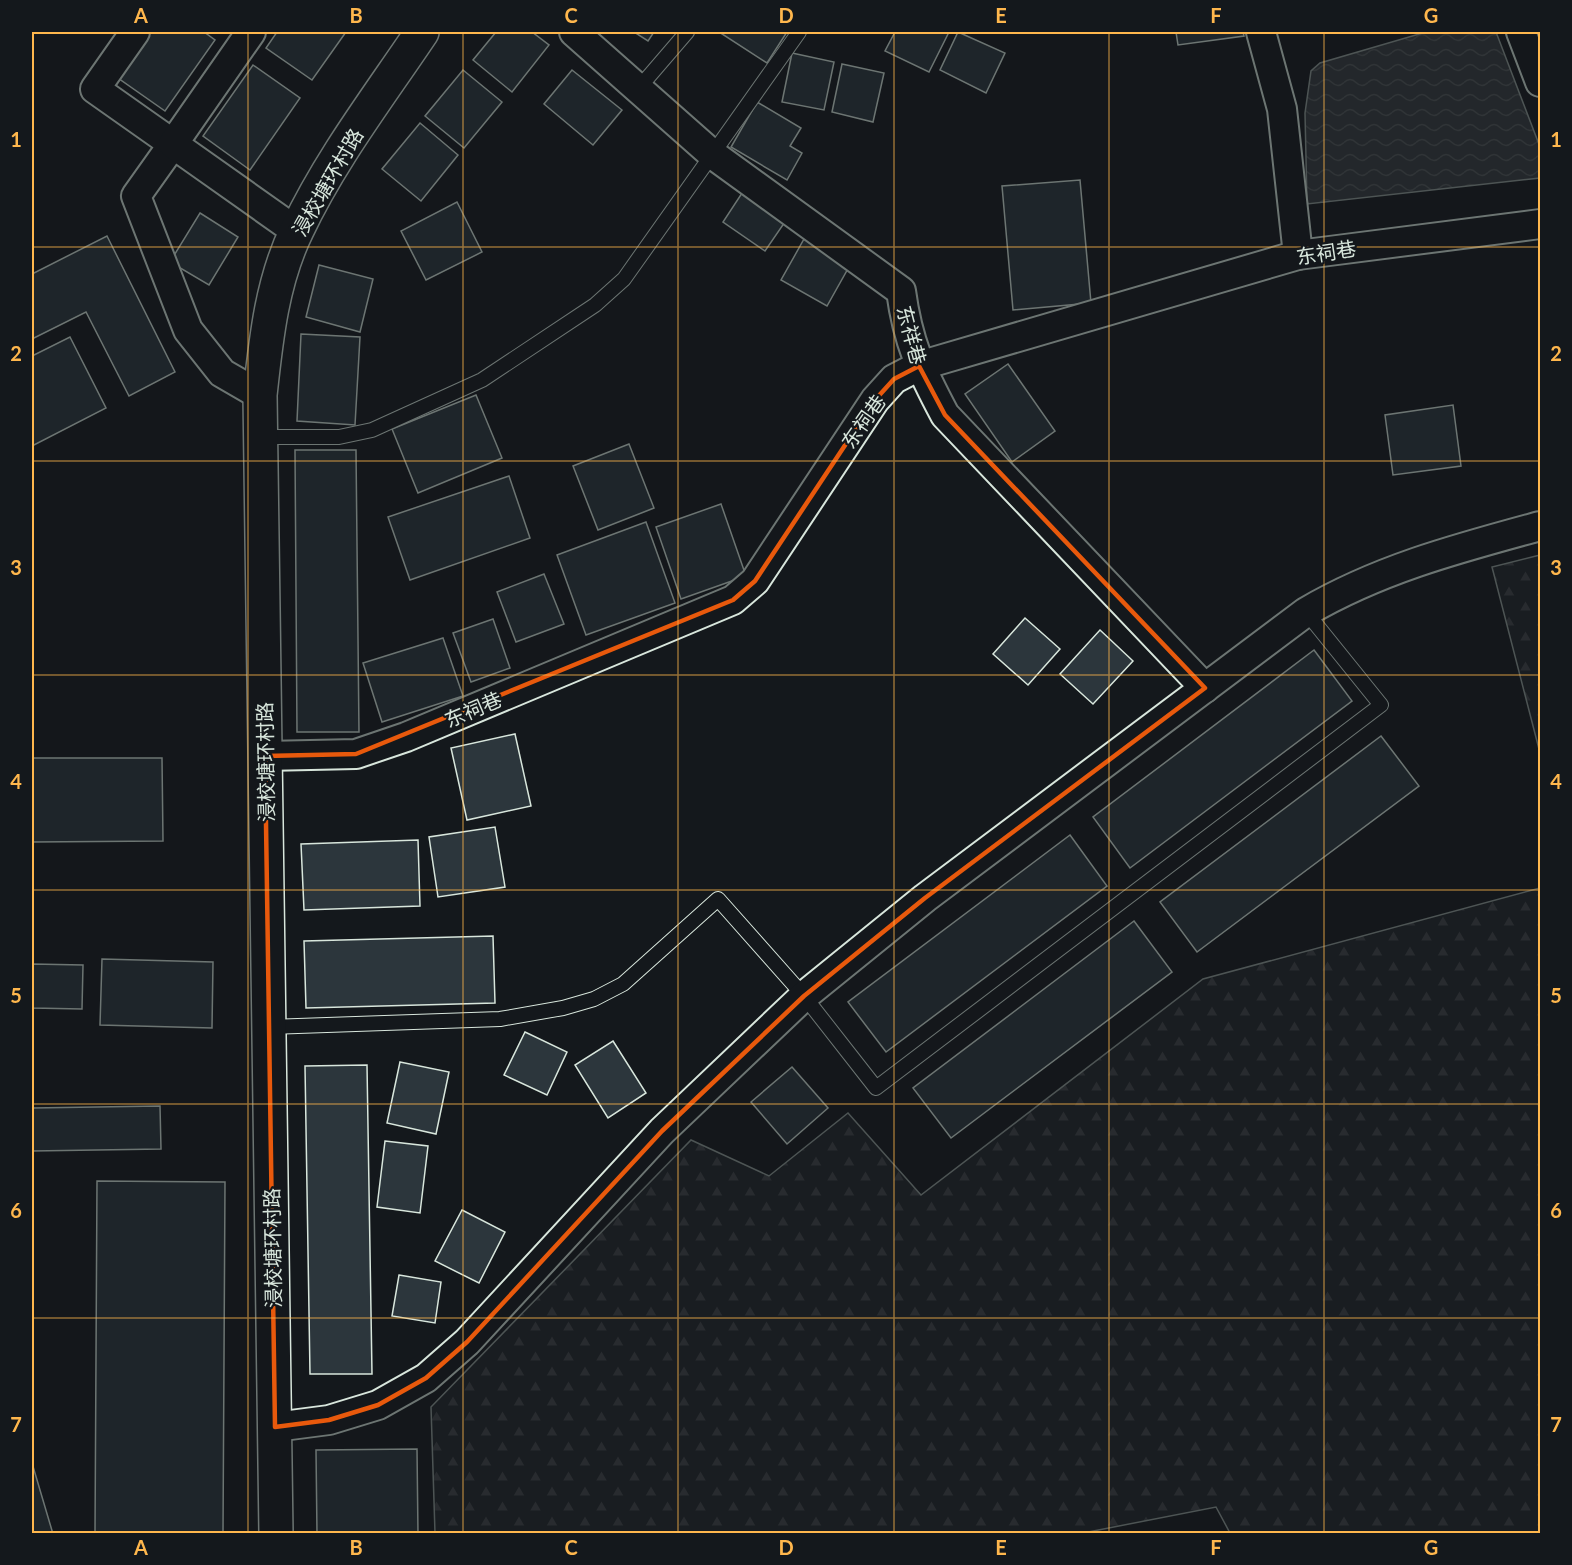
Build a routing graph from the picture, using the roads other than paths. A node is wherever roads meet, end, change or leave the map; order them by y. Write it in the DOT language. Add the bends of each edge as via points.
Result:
graph roads {
  1 [pos="135,32"];
  2 [pos="251,32"];
  3 [pos="422,32"];
  4 [pos="574,32"];
  5 [pos="687,32"];
  6 [pos="799,32"];
  7 [pos="1261,32"];
  8 [pos="1521,32"];
  9 [pos="1540,81"];
  10 [pos="638,89"];
  11 [pos="172,144"];
  12 [pos="712,154"];
  13 [pos="1540,224"];
  14 [pos="296,231"];
  15 [pos="1299,255"];
  16 [pos="918,366"];
  17 [pos="260,395"];
  18 [pos="261,437"];
  19 [pos="1540,526"];
  20 [pos="1306,612"];
  21 [pos="1205,688"];
  22 [pos="265,756"];
  23 [pos="804,996"];
  24 [pos="269,1027"];
  25 [pos="275,1427"];
  26 [pos="276,1533"];
  1 -- 11 [label="street" via="94,89"];
  2 -- 11 [label="street"];
  3 -- 14 [label="street, 浸校塘环村路" via="324,181"];
  4 -- 10 [label="street, 东祥巷"];
  5 -- 10 [label="lane"];
  6 -- 12 [label="lane"];
  7 -- 15 [label="street" via="1282,109"];
  8 -- 9 [label="street"];
  10 -- 12 [label="street, 东祥巷"];
  11 -- 14 [label="street"];
  11 -- 17 [label="street" via="136,196 188,330 222,373"];
  12 -- 16 [label="street, 东祥巷" via="901,291"];
  12 -- 18 [label="lane" via="624,279 595,305 482,380 372,430 339,437"];
  13 -- 15 [label="street, 东祠巷"];
  14 -- 17 [label="street, 浸校塘环村路" via="277,285 265,341"];
  15 -- 16 [label="street, 东祠巷"];
  16 -- 21 [label="street, 东祥巷" via="945,415"];
  16 -- 22 [label="street, 东祠巷" via="894,379 875,400 755,580 733,600 406,737 356,754"];
  17 -- 18 [label="street, 浸校塘环村路"];
  18 -- 22 [label="street, 浸校塘环村路"];
  19 -- 20 [label="street" via="1384,573"];
  20 -- 21 [label="street"];
  20 -- 23 [label="lane" via="1381,705 876,1088"];
  21 -- 23 [label="street" via="925,898"];
  22 -- 24 [label="street, 浸校塘环村路"];
  23 -- 24 [label="lane" via="718,899 623,984 594,999 563,1008 500,1019"];
  23 -- 25 [label="street" via="662,1131 467,1342 426,1378 378,1405 329,1420"];
  24 -- 25 [label="street, 浸校塘环村路"];
  25 -- 26 [label="street, 浸校塘环村路"];
}
